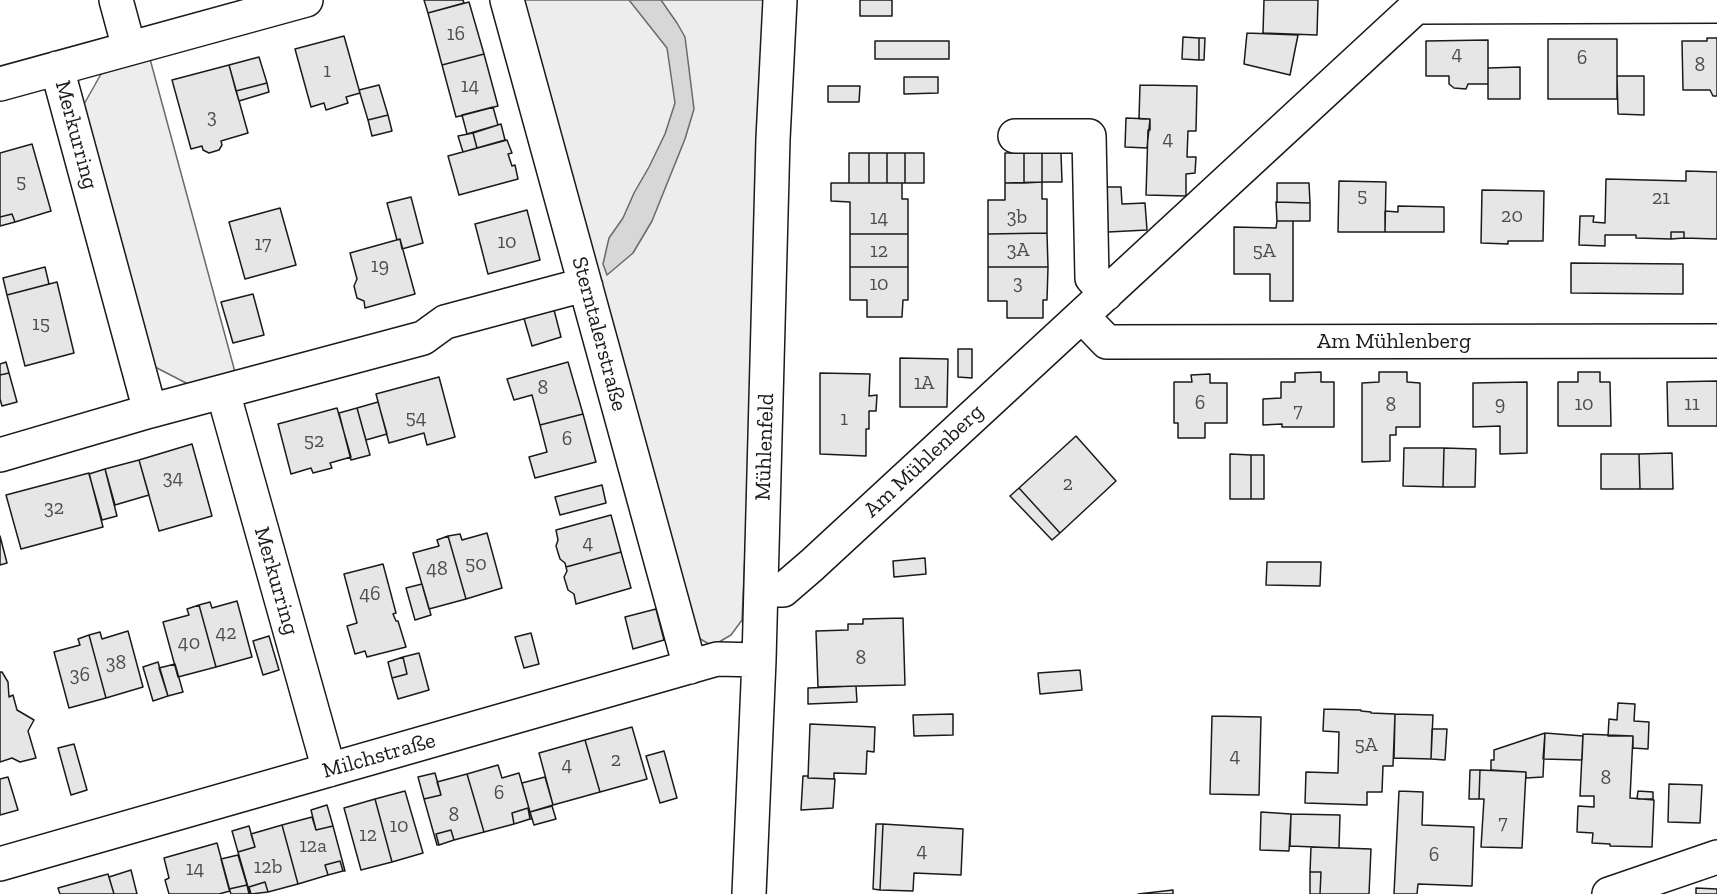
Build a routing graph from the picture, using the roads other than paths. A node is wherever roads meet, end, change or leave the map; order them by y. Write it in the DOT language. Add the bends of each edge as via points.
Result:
graph roads {
  1 [pos="116,0"];
  2 [pos="306,0"];
  3 [pos="507,0"];
  4 [pos="780,0"];
  5 [pos="1717,6"];
  6 [pos="129,48"];
  7 [pos="57,68"];
  8 [pos="0,84"];
  9 [pos="1015,136"];
  10 [pos="586,287"];
  11 [pos="1106,294"];
  12 [pos="1082,316"];
  13 [pos="1717,341"];
  14 [pos="223,392"];
  15 [pos="150,411"];
  16 [pos="0,455"];
  17 [pos="761,590"];
  18 [pos="759,660"];
  19 [pos="690,667"];
  20 [pos="329,770"];
  21 [pos="1717,857"];
  22 [pos="0,864"];
  23 [pos="749,894"];
  24 [pos="1609,894"];
  1 -- 6 [label="street"];
  2 -- 6 [label="street, Merkurring"];
  3 -- 10 [label="street, Sterntalerstraße"];
  4 -- 17 [label="street, Mühlenfeld"];
  5 -- 11 [label="street, Am Mühlenberg" via="1416,7"];
  6 -- 7 [label="street, Merkurring"];
  7 -- 8 [label="street, Merkurring"];
  7 -- 15 [label="street, Merkurring"];
  9 -- 11 [label="street" via="1089,136 1092,278"];
  10 -- 14 [label="street" via="446,322 423,338"];
  10 -- 19 [label="street, Sterntalerstraße"];
  11 -- 12 [label="street, Am Mühlenberg"];
  12 -- 13 [label="street, Am Mühlenberg" via="1107,342"];
  12 -- 17 [label="street, Am Mühlenberg" via="783,590"];
  14 -- 15 [label="street"];
  14 -- 20 [label="street, Merkurring"];
  15 -- 16 [label="street"];
  17 -- 18 [label="street, Mühlenfeld"];
  18 -- 19 [label="street, Milchstraße" via="717,659"];
  18 -- 23 [label="street, Mühlenfeld"];
  19 -- 20 [label="street, Milchstraße"];
  20 -- 22 [label="street, Milchstraße"];
  21 -- 24 [label="street"];
}
